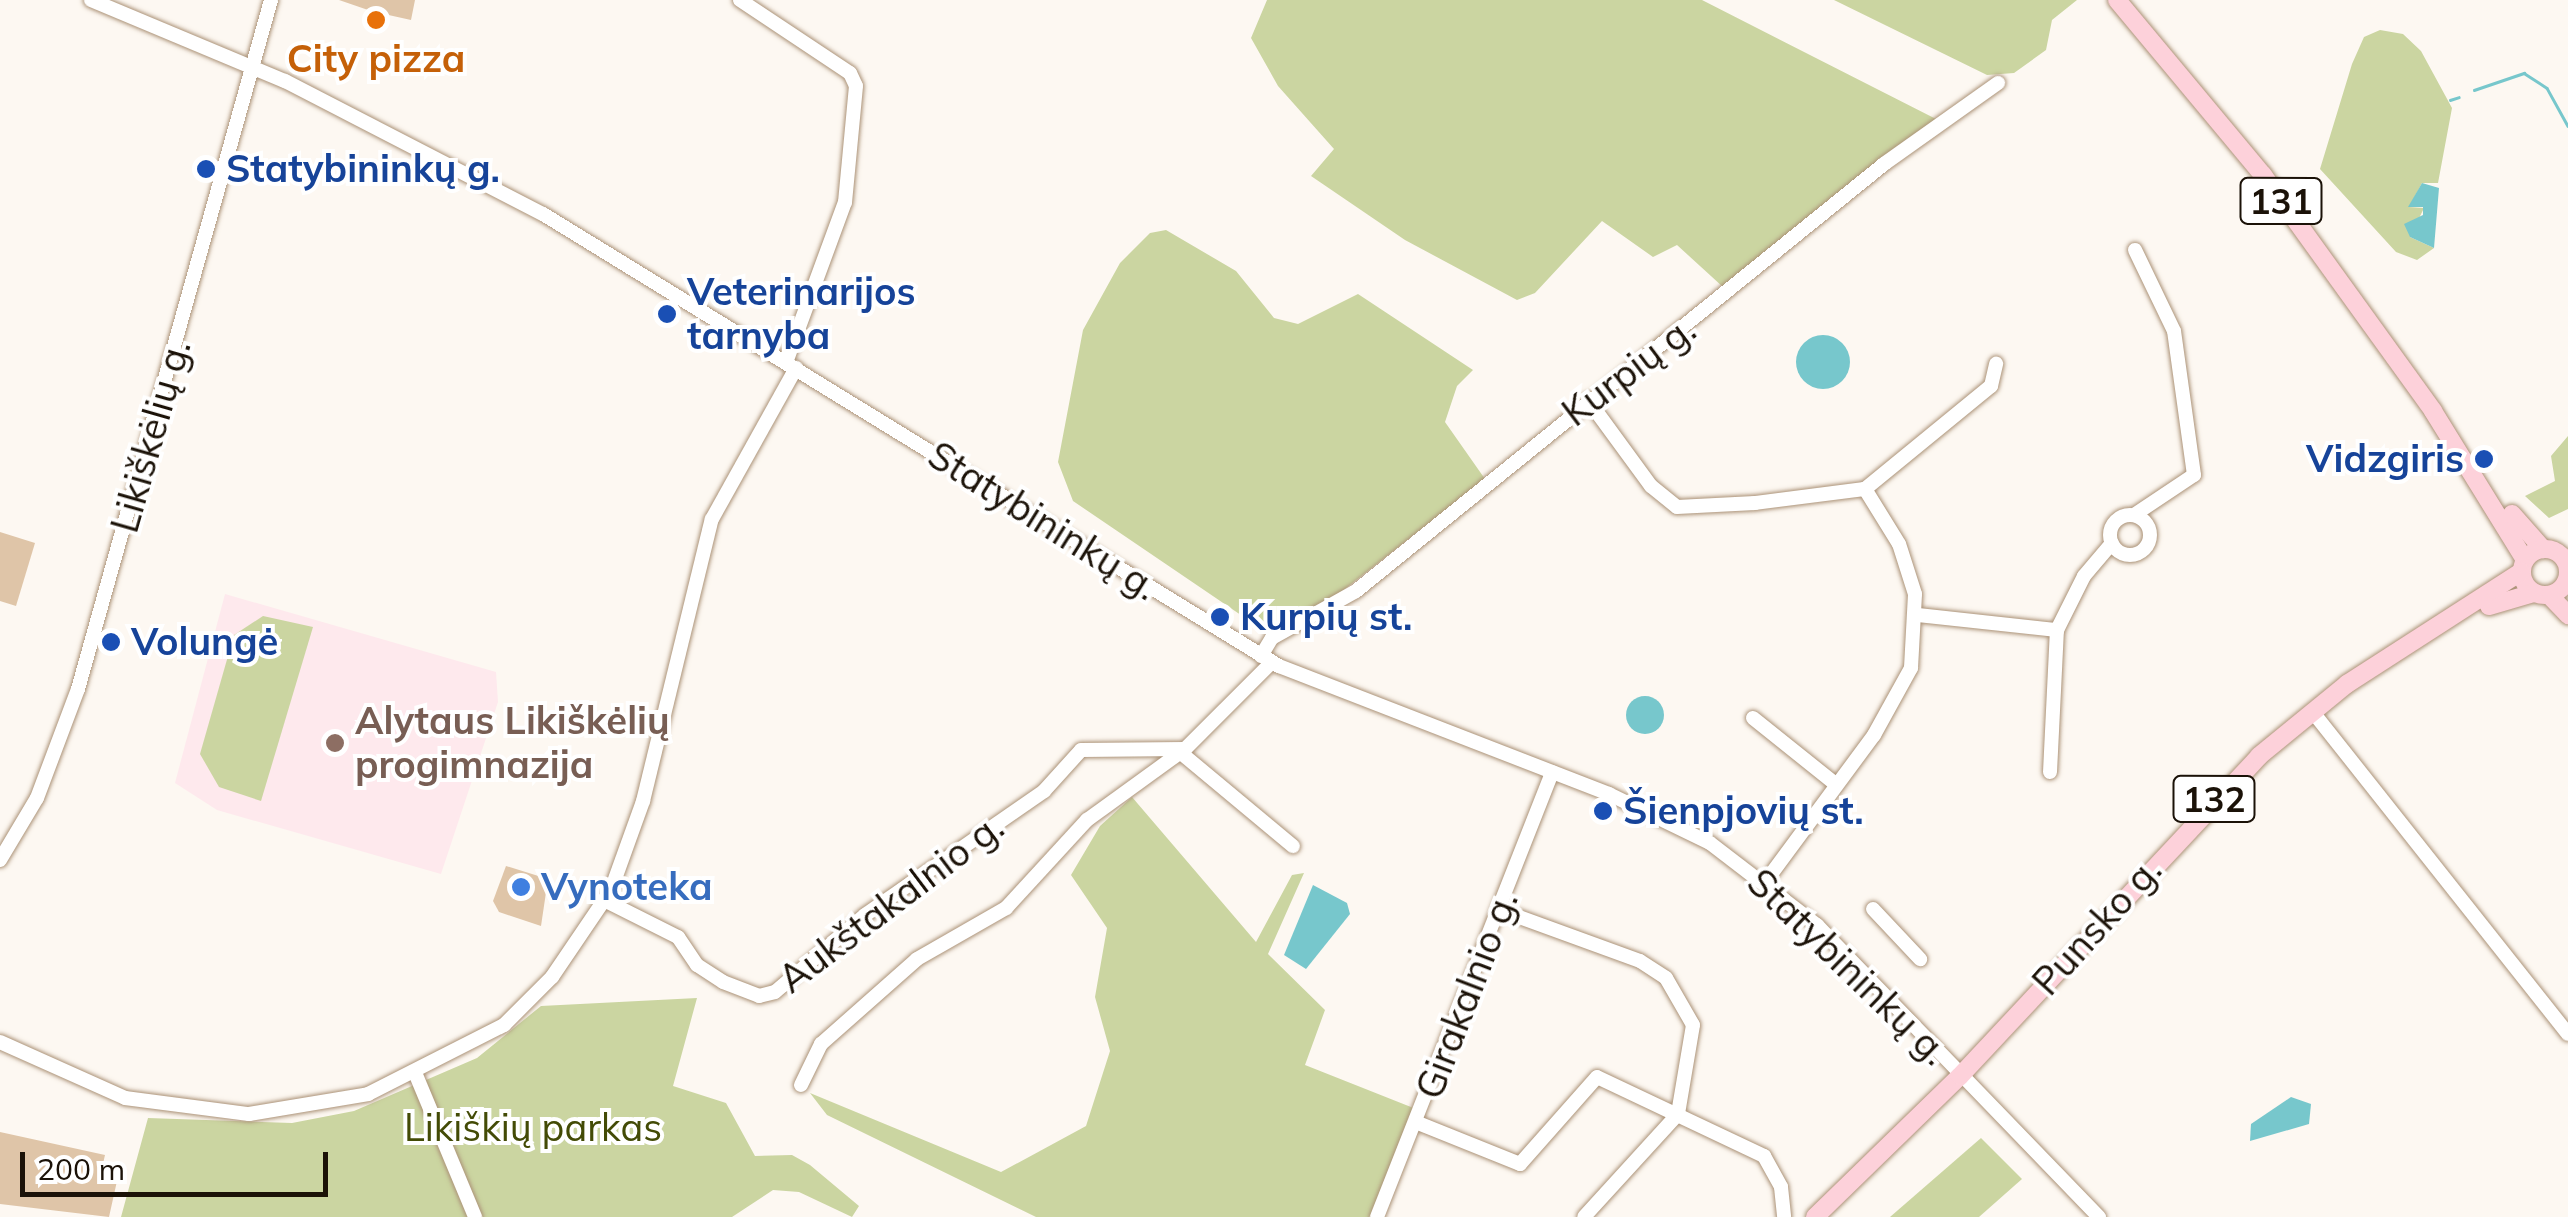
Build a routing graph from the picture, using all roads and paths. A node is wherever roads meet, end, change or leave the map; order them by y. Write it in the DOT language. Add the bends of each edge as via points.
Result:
graph roads {
  1 [pos="91,0"];
  2 [pos="271,0"];
  3 [pos="740,0"];
  4 [pos="2117,0"];
  5 [pos="255,68"];
  6 [pos="1998,83"];
  7 [pos="2135,250"];
  8 [pos="1996,364"];
  9 [pos="791,365"];
  10 [pos="1588,400"];
  11 [pos="2432,411"];
  12 [pos="1865,489"];
  13 [pos="2134,516"];
  14 [pos="2112,543"];
  15 [pos="2555,548"];
  16 [pos="2523,566"];
  17 [pos="2567,578"];
  18 [pos="2541,594"];
  19 [pos="1918,615"];
  20 [pos="2568,615"];
  21 [pos="2056,630"];
  22 [pos="2395,653"];
  23 [pos="1267,659"];
  24 [pos="2312,711"];
  25 [pos="1753,718"];
  26 [pos="1182,750"];
  27 [pos="1552,772"];
  28 [pos="2050,772"];
  29 [pos="1834,782"];
  30 [pos="1293,846"];
  31 [pos="0,860"];
  32 [pos="1766,881"];
  33 [pos="604,900"];
  34 [pos="1874,909"];
  35 [pos="1500,910"];
  36 [pos="1920,958"];
  37 [pos="2568,1034"];
  38 [pos="0,1042"];
  39 [pos="416,1075"];
  40 [pos="1960,1076"];
  41 [pos="801,1084"];
  42 [pos="1678,1114"];
  43 [pos="1418,1123"];
  44 [pos="474,1217"];
  45 [pos="1377,1217"];
  46 [pos="1584,1217"];
  47 [pos="1784,1217"];
  48 [pos="1814,1217"];
  49 [pos="2099,1217"];
  1 -- 5 [label="street, Statybininkų g."];
  2 -- 5 [label="street, Likiškėlių g."];
  3 -- 9 [label="street" via="850,73 858,106 845,202"];
  4 -- 11 [label="main road, 131" via="2262,175"];
  5 -- 9 [label="street, Statybininkų g." via="544,214"];
  5 -- 31 [label="street, Likiškėlių g." via="78,689 37,798"];
  6 -- 10 [label="street, Kurpių g." via="1884,164 1681,335"];
  7 -- 13 [label="street" via="2174,331 2194,475"];
  8 -- 12 [label="street" via="1991,386"];
  9 -- 23 [label="street, Statybininkų g."];
  9 -- 33 [label="street" via="712,519 640,811"];
  10 -- 12 [label="street" via="1650,486 1677,506"];
  10 -- 23 [label="street, Kurpių g." via="1356,591 1285,629"];
  11 -- 15 [label="main road"];
  11 -- 16 [label="main road"];
  12 -- 19 [label="street" via="1899,544"];
  13 -- 14 [label="street" via="2116,520"];
  13 -- 14 [label="street" via="2148,526 2147,544 2132,554"];
  14 -- 21 [label="street" via="2084,576"];
  15 -- 16 [label="main road, Punsko g."];
  15 -- 17 [label="main road"];
  16 -- 18 [label="main road"];
  16 -- 22 [label="main road, Punsko g."];
  17 -- 18 [label="main road, Punsko g."];
  18 -- 20 [label="main road"];
  18 -- 22 [label="main road, Punsko g." via="2508,596"];
  19 -- 21 [label="street"];
  19 -- 29 [label="street" via="1902,687"];
  21 -- 28 [label="street"];
  22 -- 24 [label="main road, Punsko g. / 132"];
  23 -- 26 [label="street, Aukštakalnio g."];
  23 -- 27 [label="street, Statybininkų g."];
  24 -- 37 [label="street"];
  24 -- 40 [label="main road, Punsko g. / 132" via="2176,838"];
  25 -- 29 [label="street"];
  26 -- 30 [label="street"];
  26 -- 33 [label="street, Aukštakalnio g." via="1081,750 1044,791 865,915 776,992 759,996 723,982 698,966 678,937"];
  26 -- 41 [label="street, Aukštakalnio g." via="1087,820 1006,908 917,960 844,1023 808,1056"];
  27 -- 32 [label="street, Statybininkų g." via="1664,818"];
  27 -- 35 [label="street, Girakalnio g."];
  29 -- 32 [label="street"];
  32 -- 40 [label="street, Statybininkų g."];
  33 -- 39 [label="street" via="526,1006"];
  34 -- 36 [label="street"];
  35 -- 42 [label="street" via="1640,960 1666,978 1694,1025"];
  35 -- 43 [label="street, Girakalnio g."];
  38 -- 39 [label="street" via="125,1098 206,1112 308,1109"];
  39 -- 44 [label="street"];
  40 -- 48 [label="main road, Punsko g. / 132"];
  40 -- 49 [label="street, Statybininkų g."];
  42 -- 43 [label="street" via="1597,1077 1520,1164"];
  42 -- 46 [label="street"];
  42 -- 47 [label="street" via="1764,1156 1781,1186"];
  43 -- 45 [label="street, Girakalnio g."];
}
